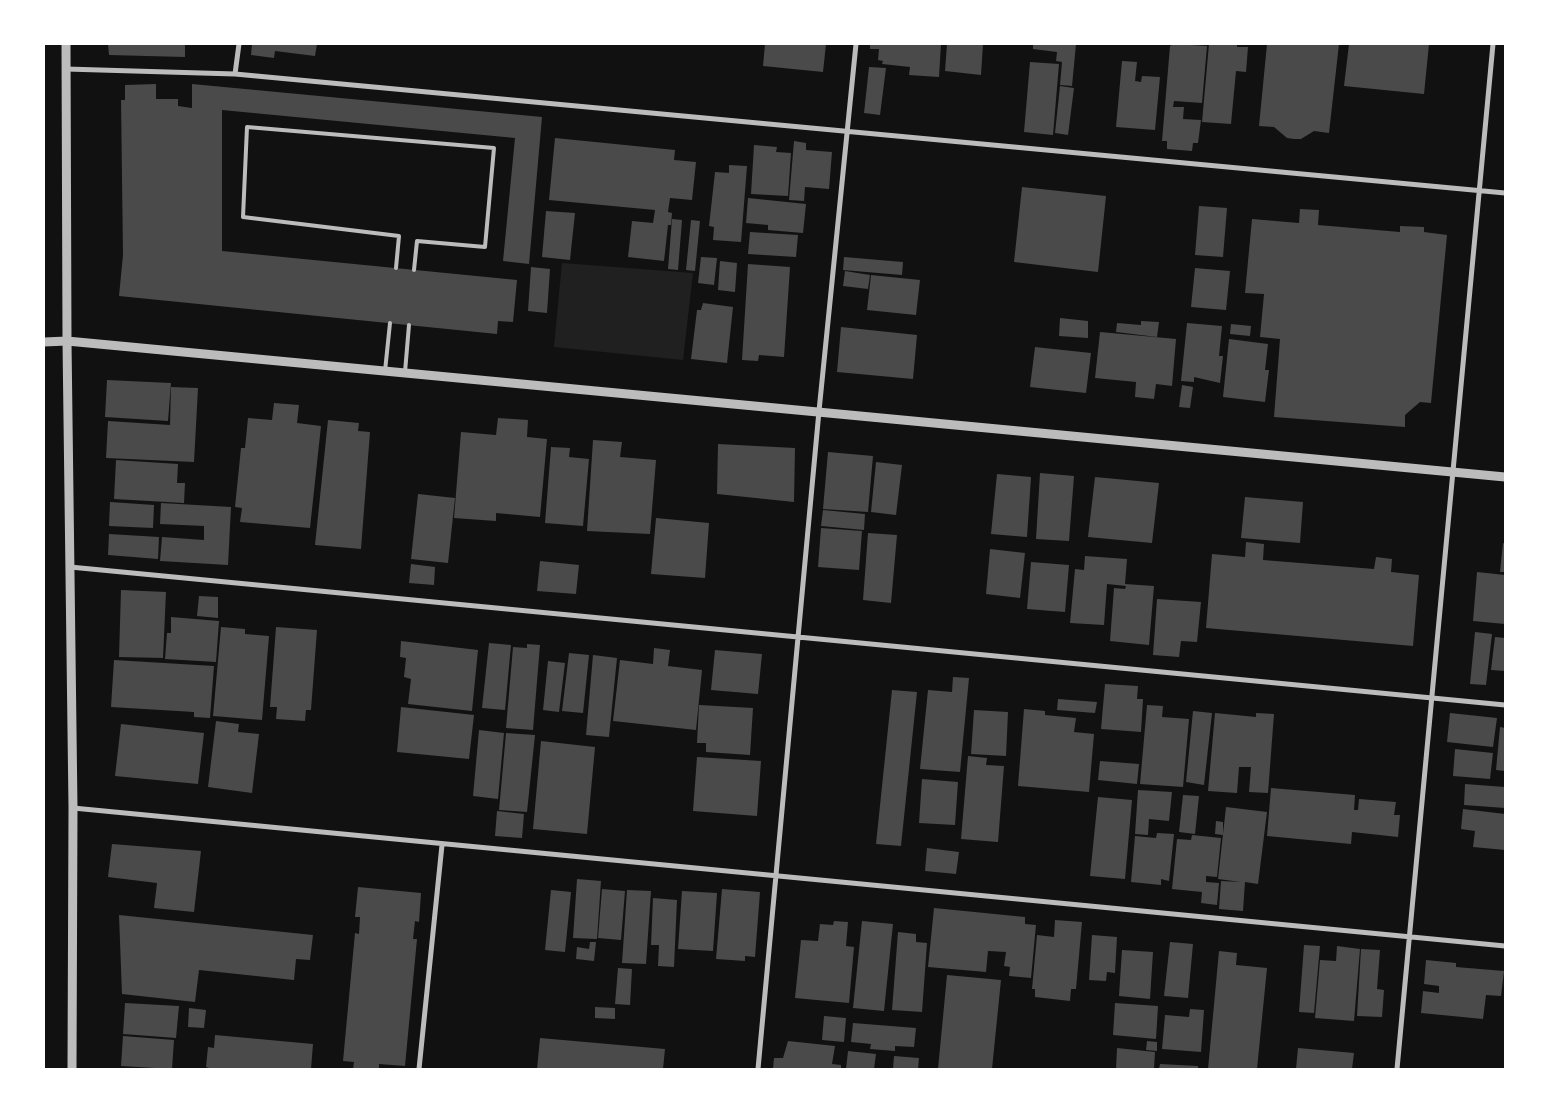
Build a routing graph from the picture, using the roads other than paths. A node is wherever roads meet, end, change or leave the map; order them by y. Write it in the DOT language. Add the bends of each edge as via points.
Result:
graph roads {
  1 [pos="66,44"];
  2 [pos="239,44"];
  3 [pos="856,44"];
  4 [pos="1493,44"];
  5 [pos="66,69"];
  6 [pos="235,74"];
  7 [pos="848,130"];
  8 [pos="1478,190"];
  9 [pos="1505,193"];
  10 [pos="396,268"];
  11 [pos="414,270"];
  12 [pos="390,323"];
  13 [pos="409,325"];
  14 [pos="67,341"];
  15 [pos="44,342"];
  16 [pos="385,371"];
  17 [pos="405,372"];
  18 [pos="819,411"];
  19 [pos="1452,472"];
  20 [pos="1505,477"];
  21 [pos="70,566"];
  22 [pos="800,637"];
  23 [pos="1430,698"];
  24 [pos="1505,705"];
  25 [pos="73,808"];
  26 [pos="442,845"];
  27 [pos="775,877"];
  28 [pos="1408,937"];
  29 [pos="1505,946"];
  30 [pos="72,1069"];
  31 [pos="419,1069"];
  32 [pos="758,1069"];
  33 [pos="1397,1069"];
  1 -- 5 [label="street"];
  2 -- 6 [label="street"];
  3 -- 7 [label="street"];
  4 -- 8 [label="street"];
  5 -- 6 [label="street"];
  5 -- 14 [label="street"];
  6 -- 7 [label="street"];
  7 -- 8 [label="street"];
  7 -- 18 [label="street"];
  8 -- 9 [label="street"];
  8 -- 19 [label="street"];
  10 -- 11 [label="lane" via="399,236 243,217 247,127 494,148 485,247 417,241"];
  12 -- 16 [label="lane"];
  13 -- 17 [label="lane"];
  14 -- 15 [label="street"];
  14 -- 16 [label="street"];
  14 -- 21 [label="street"];
  16 -- 17 [label="street"];
  17 -- 18 [label="street"];
  18 -- 19 [label="street"];
  18 -- 22 [label="street"];
  19 -- 20 [label="street"];
  19 -- 23 [label="street"];
  21 -- 22 [label="street"];
  21 -- 25 [label="street"];
  22 -- 23 [label="street"];
  22 -- 27 [label="street"];
  23 -- 24 [label="street"];
  23 -- 28 [label="street"];
  25 -- 26 [label="street"];
  25 -- 30 [label="street"];
  26 -- 27 [label="street"];
  26 -- 31 [label="street"];
  27 -- 28 [label="street"];
  27 -- 32 [label="street"];
  28 -- 29 [label="street"];
  28 -- 33 [label="street"];
}
